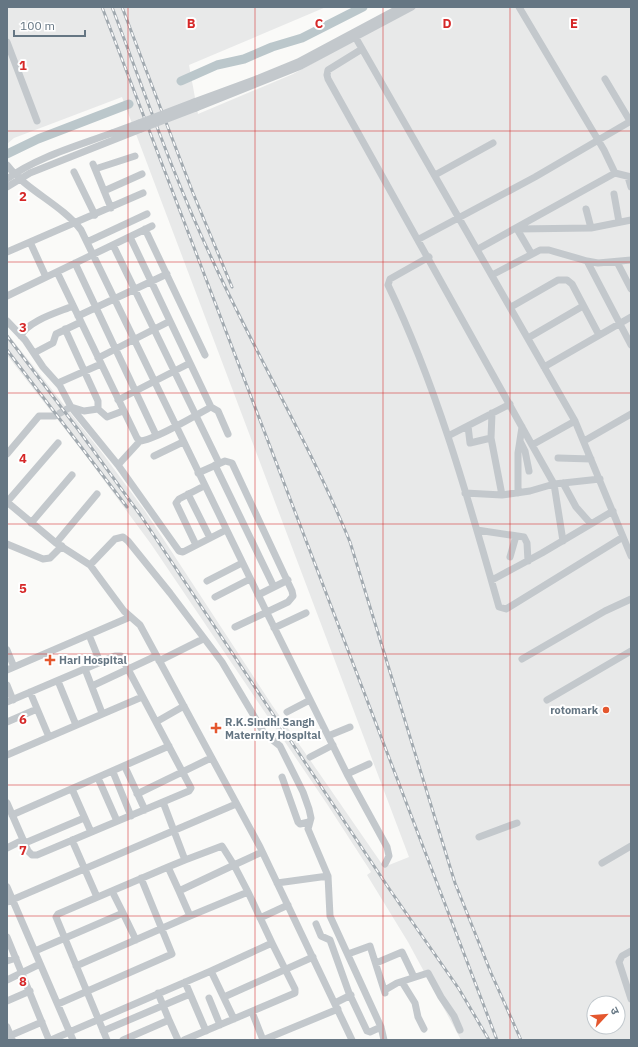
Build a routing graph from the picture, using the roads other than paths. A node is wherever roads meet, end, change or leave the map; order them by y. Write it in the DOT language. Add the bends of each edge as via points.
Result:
graph roads {
  1 [pos="401,7"];
  2 [pos="412,7"];
  3 [pos="519,7"];
  4 [pos="354,35"];
  5 [pos="7,42"];
  6 [pos="362,49"];
  7 [pos="605,79"];
  8 [pos="37,121"];
  9 [pos="631,121"];
  10 [pos="140,126"];
  11 [pos="597,139"];
  12 [pos="493,143"];
  13 [pos="134,156"];
  14 [pos="7,165"];
  15 [pos="74,172"];
  16 [pos="615,173"];
  17 [pos="142,174"];
  18 [pos="435,175"];
  19 [pos="630,177"];
  20 [pos="19,178"];
  21 [pos="7,179"];
  22 [pos="7,187"];
  23 [pos="631,187"];
  24 [pos="104,191"];
  25 [pos="143,194"];
  26 [pos="614,194"];
  27 [pos="111,208"];
  28 [pos="586,209"];
  29 [pos="147,214"];
  30 [pos="95,215"];
  31 [pos="459,218"];
  32 [pos="631,220"];
  33 [pos="75,222"];
  34 [pos="619,222"];
  35 [pos="591,228"];
  36 [pos="517,229"];
  37 [pos="130,237"];
  38 [pos="419,239"];
  39 [pos="30,242"];
  40 [pos="87,242"];
  41 [pos="113,245"];
  42 [pos="478,249"];
  43 [pos="7,252"];
  44 [pos="531,253"];
  45 [pos="94,254"];
  46 [pos="429,257"];
  47 [pos="631,260"];
  48 [pos="588,261"];
  49 [pos="617,262"];
  50 [pos="75,264"];
  51 [pos="57,272"];
  52 [pos="167,274"];
  53 [pos="492,275"];
  54 [pos="46,277"];
  55 [pos="151,281"];
  56 [pos="631,289"];
  57 [pos="134,290"];
  58 [pos="7,296"];
  59 [pos="114,299"];
  60 [pos="73,306"];
  61 [pos="583,306"];
  62 [pos="511,307"];
  63 [pos="96,308"];
  64 [pos="631,317"];
  65 [pos="80,319"];
  66 [pos="7,321"];
  67 [pos="170,321"];
  68 [pos="620,324"];
  69 [pos="155,329"];
  70 [pos="65,330"];
  71 [pos="21,336"];
  72 [pos="599,336"];
  73 [pos="528,338"];
  74 [pos="134,340"];
  75 [pos="631,345"];
  76 [pos="116,349"];
  77 [pos="34,353"];
  78 [pos="205,355"];
  79 [pos="100,361"];
  80 [pos="190,363"];
  81 [pos="544,367"];
  82 [pos="85,371"];
  83 [pos="175,371"];
  84 [pos="154,382"];
  85 [pos="58,383"];
  86 [pos="136,391"];
  87 [pos="118,400"];
  88 [pos="510,404"];
  89 [pos="212,407"];
  90 [pos="98,409"];
  91 [pos="63,411"];
  92 [pos="123,411"];
  93 [pos="492,413"];
  94 [pos="631,414"];
  95 [pos="195,415"];
  96 [pos="575,421"];
  97 [pos="176,425"];
  98 [pos="468,426"];
  99 [pos="522,427"];
  100 [pos="228,434"];
  101 [pos="156,435"];
  102 [pos="448,436"];
  103 [pos="492,438"];
  104 [pos="140,441"];
  105 [pos="520,441"];
  106 [pos="584,441"];
  107 [pos="183,442"];
  108 [pos="58,443"];
  109 [pos="532,445"];
  110 [pos="7,454"];
  111 [pos="154,456"];
  112 [pos="558,458"];
  113 [pos="591,459"];
  114 [pos="217,464"];
  115 [pos="118,465"];
  116 [pos="529,471"];
  117 [pos="198,473"];
  118 [pos="72,475"];
  119 [pos="600,480"];
  120 [pos="563,483"];
  121 [pos="554,484"];
  122 [pos="204,486"];
  123 [pos="465,493"];
  124 [pos="518,493"];
  125 [pos="97,494"];
  126 [pos="188,494"];
  127 [pos="502,495"];
  128 [pos="7,502"];
  129 [pos="613,511"];
  130 [pos="31,523"];
  131 [pos="591,524"];
  132 [pos="226,530"];
  133 [pos="477,530"];
  134 [pos="516,536"];
  135 [pos="623,537"];
  136 [pos="210,538"];
  137 [pos="563,541"];
  138 [pos="7,544"];
  139 [pos="59,544"];
  140 [pos="196,545"];
  141 [pos="631,556"];
  142 [pos="510,557"];
  143 [pos="528,561"];
  144 [pos="242,563"];
  145 [pos="90,565"];
  146 [pos="250,579"];
  147 [pos="288,580"];
  148 [pos="492,580"];
  149 [pos="206,581"];
  150 [pos="274,587"];
  151 [pos="258,595"];
  152 [pos="215,597"];
  153 [pos="631,599"];
  154 [pos="266,613"];
  155 [pos="306,613"];
  156 [pos="130,617"];
  157 [pos="235,627"];
  158 [pos="274,628"];
  159 [pos="89,635"];
  160 [pos="203,639"];
  161 [pos="7,650"];
  162 [pos="631,651"];
  163 [pos="158,659"];
  164 [pos="522,659"];
  165 [pos="100,662"];
  166 [pos="10,668"];
  167 [pos="85,669"];
  168 [pos="128,670"];
  169 [pos="58,680"];
  170 [pos="7,685"];
  171 [pos="92,686"];
  172 [pos="30,692"];
  173 [pos="142,697"];
  174 [pos="310,700"];
  175 [pos="547,700"];
  176 [pos="10,701"];
  177 [pos="184,706"];
  178 [pos="37,709"];
  179 [pos="287,712"];
  180 [pos="102,713"];
  181 [pos="7,722"];
  182 [pos="156,722"];
  183 [pos="76,725"];
  184 [pos="350,727"];
  185 [pos="328,736"];
  186 [pos="49,737"];
  187 [pos="333,745"];
  188 [pos="169,746"];
  189 [pos="7,755"];
  190 [pos="310,757"];
  191 [pos="211,758"];
  192 [pos="369,764"];
  193 [pos="125,767"];
  194 [pos="113,772"];
  195 [pos="184,772"];
  196 [pos="347,774"];
  197 [pos="282,777"];
  198 [pos="98,778"];
  199 [pos="72,789"];
  200 [pos="137,794"];
  201 [pos="163,802"];
  202 [pos="7,803"];
  203 [pos="236,804"];
  204 [pos="145,810"];
  205 [pos="12,815"];
  206 [pos="131,816"];
  207 [pos="84,818"];
  208 [pos="117,821"];
  209 [pos="309,822"];
  210 [pos="517,823"];
  211 [pos="91,832"];
  212 [pos="173,832"];
  213 [pos="479,837"];
  214 [pos="72,840"];
  215 [pos="24,842"];
  216 [pos="8,846"];
  217 [pos="631,846"];
  218 [pos="262,852"];
  219 [pos="185,860"];
  220 [pos="602,863"];
  221 [pos="385,864"];
  222 [pos="234,865"];
  223 [pos="168,867"];
  224 [pos="85,869"];
  225 [pos="328,876"];
  226 [pos="141,878"];
  227 [pos="277,883"];
  228 [pos="7,887"];
  229 [pos="112,891"];
  230 [pos="179,891"];
  231 [pos="248,892"];
  232 [pos="97,897"];
  233 [pos="10,901"];
  234 [pos="288,905"];
  235 [pos="123,913"];
  236 [pos="190,916"];
  237 [pos="260,918"];
  238 [pos="316,924"];
  239 [pos="163,928"];
  240 [pos="7,937"];
  241 [pos="64,938"];
  242 [pos="136,940"];
  243 [pos="272,943"];
  244 [pos="35,951"];
  245 [pos="631,951"];
  246 [pos="348,954"];
  247 [pos="313,957"];
  248 [pos="16,958"];
  249 [pos="7,961"];
  250 [pos="376,963"];
  251 [pos="40,964"];
  252 [pos="76,966"];
  253 [pos="286,970"];
  254 [pos="211,971"];
  255 [pos="22,972"];
  256 [pos="414,977"];
  257 [pos="7,980"];
  258 [pos="185,982"];
  259 [pos="402,982"];
  260 [pos="30,991"];
  261 [pos="87,992"];
  262 [pos="158,994"];
  263 [pos="190,994"];
  264 [pos="350,995"];
  265 [pos="224,997"];
  266 [pos="209,998"];
  267 [pos="631,999"];
  268 [pos="7,1001"];
  269 [pos="58,1004"];
  270 [pos="163,1005"];
  271 [pos="337,1006"];
  272 [pos="252,1012"];
  273 [pos="98,1019"];
  274 [pos="234,1019"];
  275 [pos="169,1020"];
  276 [pos="42,1022"];
  277 [pos="220,1025"];
  278 [pos="7,1027"];
  279 [pos="381,1027"];
  280 [pos="424,1029"];
  281 [pos="460,1030"];
  282 [pos="70,1031"];
  283 [pos="103,1031"];
  284 [pos="206,1031"];
  285 [pos="10,1038"];
  286 [pos="50,1040"];
  287 [pos="73,1040"];
  288 [pos="107,1040"];
  289 [pos="123,1040"];
  290 [pos="178,1040"];
  291 [pos="184,1040"];
  292 [pos="352,1040"];
  293 [pos="384,1040"];
  1 -- 4 [label="street"];
  2 -- 4 [label="street"];
  3 -- 11 [label="street"];
  4 -- 6 [label="street"];
  4 -- 10 [label="street, bridge" via="282,69"];
  5 -- 8 [label="street"];
  6 -- 18 [label="street"];
  6 -- 38 [label="street" via="332,67 327,74"];
  7 -- 9 [label="street"];
  9 -- 11 [label="street"];
  10 -- 20 [label="street"];
  10 -- 21 [label="street, bridge" via="112,133 44,159 21,169"];
  11 -- 16 [label="street"];
  11 -- 31 [label="street"];
  12 -- 18 [label="street"];
  13 -- 24 [label="street" via="94,167"];
  14 -- 20 [label="street"];
  15 -- 30 [label="street"];
  16 -- 19 [label="street"];
  16 -- 36 [label="street"];
  17 -- 24 [label="street"];
  18 -- 31 [label="street"];
  19 -- 23 [label="street"];
  20 -- 22 [label="street"];
  20 -- 33 [label="street"];
  24 -- 27 [label="street"];
  25 -- 27 [label="street"];
  26 -- 34 [label="street"];
  27 -- 30 [label="street"];
  28 -- 35 [label="street"];
  29 -- 40 [label="street"];
  30 -- 33 [label="street"];
  31 -- 38 [label="street"];
  31 -- 42 [label="street"];
  32 -- 34 [label="street"];
  33 -- 39 [label="street"];
  33 -- 40 [label="street"];
  34 -- 35 [label="street"];
  35 -- 36 [label="street"];
  36 -- 42 [label="street"];
  36 -- 44 [label="street"];
  37 -- 41 [label="street"];
  37 -- 52 [label="street" via="148,227"];
  37 -- 55 [label="street"];
  38 -- 46 [label="street"];
  39 -- 43 [label="street"];
  39 -- 54 [label="street"];
  40 -- 45 [label="street"];
  41 -- 45 [label="street"];
  41 -- 57 [label="street"];
  42 -- 53 [label="street"];
  44 -- 48 [label="street" via="549,250"];
  44 -- 53 [label="street"];
  45 -- 50 [label="street"];
  45 -- 59 [label="street"];
  46 -- 88 [label="street"];
  46 -- 102 [label="street" via="390,279 388,285 428,375"];
  47 -- 49 [label="street"];
  48 -- 49 [label="street"];
  48 -- 68 [label="street"];
  49 -- 56 [label="street"];
  50 -- 51 [label="street"];
  50 -- 63 [label="street"];
  51 -- 54 [label="street"];
  51 -- 60 [label="street"];
  52 -- 55 [label="street"];
  52 -- 78 [label="street"];
  53 -- 62 [label="street"];
  54 -- 58 [label="street"];
  55 -- 57 [label="street"];
  55 -- 67 [label="street"];
  57 -- 59 [label="street"];
  57 -- 69 [label="street"];
  59 -- 63 [label="street"];
  59 -- 74 [label="street"];
  60 -- 65 [label="street"];
  60 -- 71 [label="street" via="32,324"];
  61 -- 62 [label="street" via="572,284 562,279"];
  61 -- 72 [label="street"];
  61 -- 73 [label="street"];
  62 -- 73 [label="street"];
  63 -- 65 [label="street"];
  63 -- 76 [label="street"];
  64 -- 68 [label="street"];
  65 -- 70 [label="street"];
  65 -- 79 [label="street"];
  66 -- 71 [label="street"];
  67 -- 69 [label="street"];
  67 -- 80 [label="street"];
  68 -- 72 [label="street"];
  68 -- 75 [label="street"];
  69 -- 74 [label="street"];
  69 -- 83 [label="street"];
  70 -- 77 [label="street" via="54,335 53,343"];
  70 -- 82 [label="street"];
  71 -- 77 [label="street"];
  72 -- 81 [label="street"];
  73 -- 81 [label="street"];
  74 -- 76 [label="street"];
  74 -- 84 [label="street"];
  76 -- 79 [label="street"];
  76 -- 86 [label="street"];
  77 -- 85 [label="street"];
  79 -- 82 [label="street"];
  79 -- 87 [label="street"];
  80 -- 83 [label="street"];
  80 -- 89 [label="street"];
  81 -- 96 [label="street"];
  82 -- 85 [label="street"];
  82 -- 90 [label="street" via="98,401"];
  83 -- 84 [label="street"];
  83 -- 95 [label="street"];
  84 -- 86 [label="street"];
  84 -- 97 [label="street"];
  85 -- 91 [label="street"];
  86 -- 87 [label="street"];
  86 -- 101 [label="street"];
  87 -- 92 [label="street"];
  88 -- 93 [label="street"];
  88 -- 99 [label="street"];
  89 -- 95 [label="street"];
  89 -- 100 [label="street" via="218,411"];
  90 -- 91 [label="street"];
  90 -- 92 [label="street" via="107,417"];
  91 -- 110 [label="street" via="39,416"];
  91 -- 115 [label="street"];
  92 -- 104 [label="street"];
  93 -- 98 [label="street"];
  93 -- 103 [label="street"];
  94 -- 106 [label="street"];
  95 -- 97 [label="street"];
  95 -- 114 [label="street"];
  96 -- 106 [label="street"];
  96 -- 109 [label="street"];
  97 -- 101 [label="street"];
  97 -- 107 [label="street"];
  98 -- 102 [label="street"];
  98 -- 103 [label="street" via="470,443"];
  99 -- 105 [label="street"];
  99 -- 109 [label="street"];
  101 -- 104 [label="street"];
  102 -- 123 [label="street"];
  103 -- 127 [label="street"];
  104 -- 115 [label="street"];
  105 -- 116 [label="street"];
  105 -- 124 [label="street"];
  106 -- 113 [label="street"];
  107 -- 111 [label="street"];
  107 -- 117 [label="street"];
  108 -- 128 [label="street"];
  109 -- 121 [label="street"];
  112 -- 113 [label="street"];
  113 -- 119 [label="street"];
  114 -- 117 [label="street"];
  114 -- 147 [label="street" via="227,460 232,463"];
  114 -- 150 [label="street"];
  115 -- 140 [label="street" via="179,551 184,552"];
  117 -- 122 [label="street"];
  118 -- 130 [label="street"];
  119 -- 120 [label="street"];
  119 -- 129 [label="street"];
  120 -- 121 [label="street"];
  120 -- 131 [label="street" via="576,508"];
  121 -- 124 [label="street"];
  121 -- 137 [label="street"];
  122 -- 126 [label="street"];
  122 -- 132 [label="street"];
  123 -- 127 [label="street"];
  123 -- 133 [label="street"];
  124 -- 127 [label="street"];
  125 -- 139 [label="street"];
  126 -- 136 [label="street"];
  126 -- 140 [label="street" via="176,503"];
  128 -- 130 [label="street"];
  129 -- 131 [label="street"];
  129 -- 135 [label="street"];
  130 -- 139 [label="street"];
  131 -- 137 [label="street"];
  132 -- 136 [label="street"];
  132 -- 144 [label="street"];
  133 -- 134 [label="street"];
  133 -- 148 [label="street"];
  134 -- 142 [label="street"];
  134 -- 143 [label="street" via="526,539"];
  135 -- 141 [label="street"];
  135 -- 148 [label="street" via="506,609 500,607"];
  136 -- 140 [label="street"];
  137 -- 143 [label="street"];
  138 -- 139 [label="street" via="43,559 50,558"];
  139 -- 145 [label="street"];
  143 -- 148 [label="street"];
  144 -- 146 [label="street"];
  144 -- 149 [label="street"];
  145 -- 156 [label="street"];
  145 -- 160 [label="street" via="115,539 123,537 170,593"];
  146 -- 151 [label="street"];
  146 -- 152 [label="street"];
  147 -- 150 [label="street"];
  147 -- 154 [label="street" via="292,591 291,599"];
  150 -- 151 [label="street"];
  151 -- 154 [label="street"];
  153 -- 164 [label="street" via="605,611"];
  154 -- 157 [label="street"];
  154 -- 158 [label="street"];
  155 -- 158 [label="street"];
  156 -- 159 [label="street"];
  156 -- 163 [label="street" via="140,625"];
  158 -- 174 [label="street"];
  159 -- 165 [label="street"];
  159 -- 166 [label="street"];
  160 -- 163 [label="street"];
  160 -- 209 [label="street" via="222,662 264,733 280,746 303,792 311,815"];
  161 -- 166 [label="street"];
  162 -- 175 [label="street"];
  163 -- 168 [label="street"];
  163 -- 177 [label="street"];
  165 -- 167 [label="street"];
  165 -- 168 [label="street" via="118,655"];
  167 -- 169 [label="street"];
  167 -- 171 [label="street"];
  168 -- 171 [label="street"];
  168 -- 173 [label="street"];
  169 -- 172 [label="street"];
  169 -- 183 [label="street"];
  170 -- 176 [label="street"];
  171 -- 180 [label="street"];
  172 -- 176 [label="street"];
  172 -- 178 [label="street"];
  173 -- 180 [label="street"];
  173 -- 182 [label="street"];
  174 -- 179 [label="street"];
  174 -- 185 [label="street"];
  177 -- 182 [label="street"];
  177 -- 191 [label="street"];
  178 -- 181 [label="street"];
  178 -- 186 [label="street"];
  180 -- 183 [label="street"];
  182 -- 188 [label="street"];
  183 -- 186 [label="street"];
  184 -- 185 [label="street"];
  185 -- 187 [label="street"];
  186 -- 189 [label="street"];
  187 -- 190 [label="street"];
  187 -- 196 [label="street"];
  188 -- 193 [label="street"];
  188 -- 195 [label="street"];
  191 -- 195 [label="street"];
  191 -- 203 [label="street"];
  192 -- 196 [label="street"];
  193 -- 194 [label="street"];
  193 -- 200 [label="street"];
  194 -- 198 [label="street"];
  194 -- 206 [label="street"];
  195 -- 200 [label="street"];
  195 -- 201 [label="street" via="191,790"];
  196 -- 221 [label="street" via="387,847 389,856"];
  197 -- 209 [label="street" via="298,822"];
  198 -- 199 [label="street"];
  198 -- 208 [label="street"];
  199 -- 205 [label="street"];
  199 -- 207 [label="street"];
  200 -- 204 [label="street"];
  201 -- 204 [label="street"];
  201 -- 212 [label="street"];
  202 -- 205 [label="street"];
  203 -- 212 [label="street"];
  203 -- 218 [label="street"];
  204 -- 206 [label="street"];
  205 -- 215 [label="street"];
  206 -- 208 [label="street"];
  207 -- 211 [label="street"];
  207 -- 215 [label="street"];
  208 -- 211 [label="street"];
  209 -- 225 [label="street" via="309,832"];
  210 -- 213 [label="street"];
  211 -- 214 [label="street"];
  212 -- 219 [label="street"];
  212 -- 224 [label="street"];
  214 -- 215 [label="street" via="37,855 32,855"];
  214 -- 224 [label="street"];
  215 -- 216 [label="street"];
  217 -- 220 [label="street"];
  218 -- 222 [label="street"];
  218 -- 227 [label="street"];
  219 -- 222 [label="street" via="222,846"];
  219 -- 223 [label="street"];
  222 -- 230 [label="street"];
  222 -- 231 [label="street"];
  223 -- 226 [label="street"];
  223 -- 230 [label="street"];
  224 -- 232 [label="street"];
  224 -- 233 [label="street"];
  225 -- 227 [label="street"];
  225 -- 246 [label="street" via="329,913"];
  226 -- 229 [label="street"];
  226 -- 239 [label="street"];
  227 -- 234 [label="street"];
  228 -- 233 [label="street"];
  229 -- 232 [label="street"];
  229 -- 235 [label="street"];
  230 -- 236 [label="street"];
  231 -- 236 [label="street"];
  231 -- 237 [label="street"];
  232 -- 241 [label="street" via="58,914 56,921"];
  233 -- 244 [label="street"];
  234 -- 237 [label="street"];
  234 -- 247 [label="street"];
  235 -- 241 [label="street"];
  235 -- 242 [label="street"];
  236 -- 239 [label="street"];
  237 -- 243 [label="street"];
  238 -- 264 [label="street" via="321,936 330,940"];
  239 -- 242 [label="street"];
  239 -- 261 [label="street" via="172,954"];
  240 -- 248 [label="street"];
  241 -- 244 [label="street"];
  241 -- 252 [label="street"];
  242 -- 252 [label="street"];
  243 -- 253 [label="street"];
  243 -- 254 [label="street"];
  244 -- 251 [label="street"];
  245 -- 267 [label="street" via="622,956 619,962"];
  246 -- 250 [label="street" via="370,946"];
  246 -- 279 [label="street"];
  247 -- 253 [label="street"];
  247 -- 271 [label="street"];
  248 -- 249 [label="street"];
  248 -- 255 [label="street"];
  250 -- 256 [label="street" via="402,952"];
  250 -- 259 [label="street" via="385,992"];
  251 -- 255 [label="street"];
  251 -- 269 [label="street"];
  252 -- 261 [label="street"];
  253 -- 265 [label="street"];
  253 -- 272 [label="street" via="295,993"];
  254 -- 258 [label="street"];
  254 -- 265 [label="street"];
  255 -- 257 [label="street"];
  255 -- 260 [label="street"];
  256 -- 259 [label="street"];
  256 -- 281 [label="street" via="428,973"];
  258 -- 262 [label="street"];
  258 -- 263 [label="street"];
  259 -- 280 [label="street" via="415,1003"];
  260 -- 268 [label="street"];
  260 -- 276 [label="street"];
  261 -- 269 [label="street"];
  261 -- 273 [label="street"];
  262 -- 270 [label="street"];
  262 -- 273 [label="street"];
  263 -- 270 [label="street"];
  263 -- 284 [label="street"];
  264 -- 271 [label="street"];
  264 -- 279 [label="street" via="367,1031"];
  265 -- 274 [label="street"];
  266 -- 277 [label="street"];
  269 -- 282 [label="street"];
  270 -- 275 [label="street"];
  270 -- 283 [label="street"];
  271 -- 272 [label="street" via="263,1040"];
  271 -- 292 [label="street"];
  272 -- 274 [label="street"];
  273 -- 282 [label="street"];
  273 -- 283 [label="street"];
  274 -- 277 [label="street"];
  275 -- 289 [label="street"];
  275 -- 290 [label="street"];
  276 -- 285 [label="street"];
  276 -- 286 [label="street"];
  277 -- 284 [label="street"];
  278 -- 285 [label="street"];
  279 -- 293 [label="street"];
  282 -- 286 [label="street"];
  282 -- 287 [label="street"];
  283 -- 288 [label="street"];
  284 -- 291 [label="street"];
}
